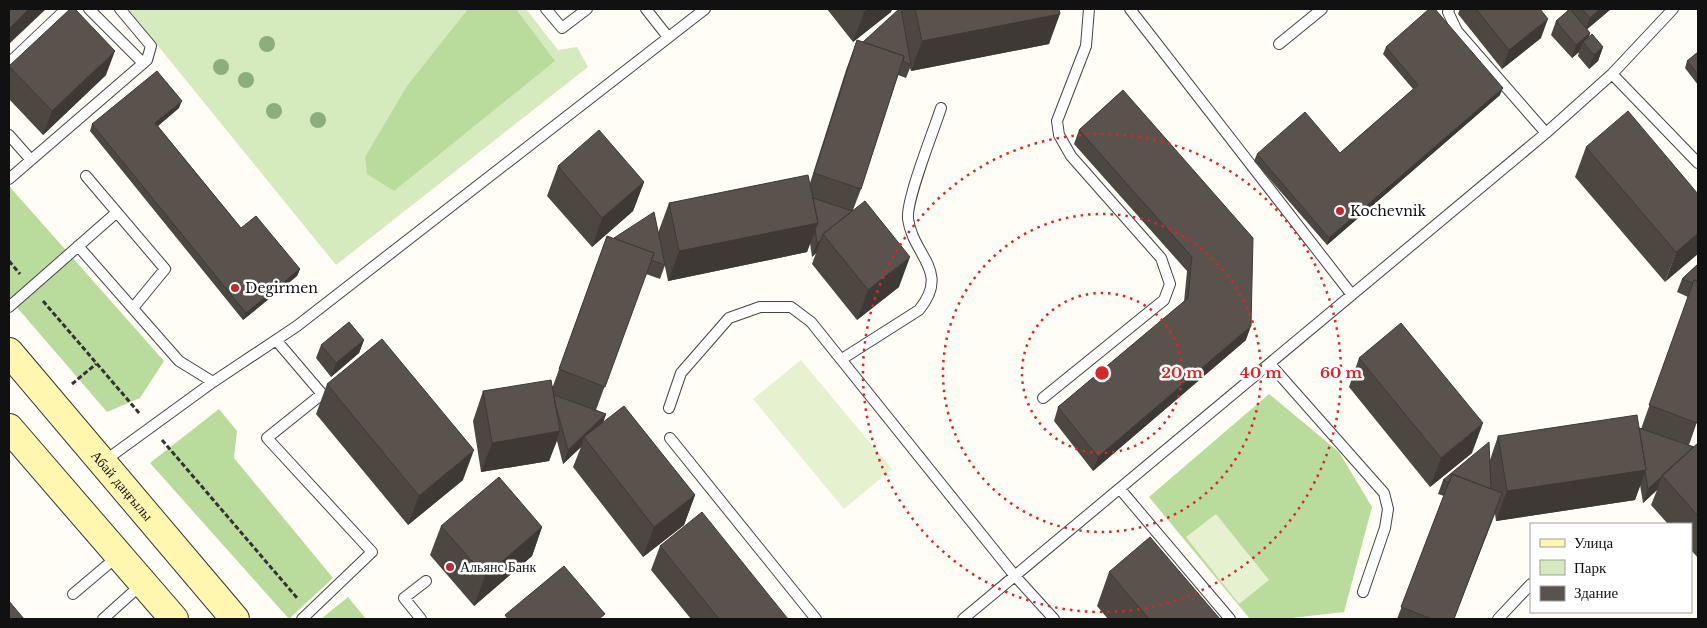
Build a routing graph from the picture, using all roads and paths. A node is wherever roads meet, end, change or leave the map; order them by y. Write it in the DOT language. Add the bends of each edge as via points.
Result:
graph roads {
  1 [pos="66,9"];
  2 [pos="89,9"];
  3 [pos="120,9"];
  4 [pos="546,9"];
  5 [pos="587,9"];
  6 [pos="646,9"];
  7 [pos="705,9"];
  8 [pos="1090,9"];
  9 [pos="1130,9"];
  10 [pos="1322,9"];
  11 [pos="1450,9"];
  12 [pos="1673,9"];
  13 [pos="668,37"];
  14 [pos="1279,44"];
  15 [pos="9,63"];
  16 [pos="143,63"];
  17 [pos="1612,74"];
  18 [pos="941,108"];
  19 [pos="1546,133"];
  20 [pos="9,135"];
  21 [pos="31,160"];
  22 [pos="1698,162"];
  23 [pos="86,176"];
  24 [pos="9,179"];
  25 [pos="116,213"];
  26 [pos="78,246"];
  27 [pos="1352,295"];
  28 [pos="9,307"];
  29 [pos="133,308"];
  30 [pos="276,340"];
  31 [pos="9,352"];
  32 [pos="842,359"];
  33 [pos="96,364"];
  34 [pos="1270,364"];
  35 [pos="213,382"];
  36 [pos="66,389"];
  37 [pos="1043,398"];
  38 [pos="669,408"];
  39 [pos="9,428"];
  40 [pos="670,438"];
  41 [pos="102,463"];
  42 [pos="1120,490"];
  43 [pos="119,555"];
  44 [pos="1015,576"];
  45 [pos="426,581"];
  46 [pos="143,583"];
  47 [pos="1530,585"];
  48 [pos="1363,592"];
  49 [pos="73,594"];
  50 [pos="103,619"];
  51 [pos="174,619"];
  52 [pos="236,619"];
  53 [pos="302,619"];
  54 [pos="421,619"];
  55 [pos="816,619"];
  56 [pos="963,619"];
  57 [pos="1054,619"];
  58 [pos="1230,619"];
  59 [pos="1498,619"];
  1 -- 15 [label="lane"];
  2 -- 16 [label="lane"];
  3 -- 16 [label="lane" via="151,46"];
  4 -- 5 [label="lane" via="562,28"];
  6 -- 13 [label="lane"];
  7 -- 13 [label="lane"];
  8 -- 37 [label="lane" via="1086,46 1056,121 1059,135 1071,156 1161,258 1170,284 1164,300"];
  9 -- 27 [label="lane"];
  10 -- 14 [label="lane"];
  11 -- 19 [label="lane" via="1448,12 1457,31"];
  12 -- 17 [label="lane"];
  13 -- 30 [label="lane"];
  16 -- 21 [label="lane"];
  17 -- 19 [label="lane"];
  17 -- 22 [label="lane"];
  18 -- 32 [label="lane" via="910,200 908,218 913,235 930,266 932,287 927,300 918,310"];
  19 -- 27 [label="lane"];
  20 -- 21 [label="lane"];
  21 -- 24 [label="lane"];
  23 -- 25 [label="lane"];
  25 -- 26 [label="lane"];
  25 -- 29 [label="lane" via="165,269"];
  26 -- 28 [label="lane"];
  26 -- 29 [label="lane"];
  27 -- 34 [label="lane"];
  29 -- 35 [label="lane" via="179,361"];
  30 -- 35 [label="lane"];
  30 -- 53 [label="lane" via="322,394 267,438 372,552"];
  31 -- 41 [label="main road, Абай даңғылы"];
  32 -- 38 [label="lane" via="811,322 791,307 760,307 729,318 680,373"];
  32 -- 44 [label="lane"];
  33 -- 36 [label="path"];
  34 -- 42 [label="lane"];
  34 -- 48 [label="lane" via="1384,492 1388,509 1385,528"];
  35 -- 41 [label="lane"];
  39 -- 43 [label="main road"];
  40 -- 55 [label="lane"];
  41 -- 52 [label="main road, Абай даңғылы"];
  42 -- 44 [label="lane"];
  42 -- 58 [label="lane"];
  43 -- 46 [label="main road"];
  43 -- 49 [label="lane"];
  44 -- 56 [label="lane"];
  44 -- 57 [label="lane"];
  45 -- 54 [label="lane" via="404,598"];
  46 -- 50 [label="lane"];
  46 -- 51 [label="main road"];
  47 -- 59 [label="lane"];
}
